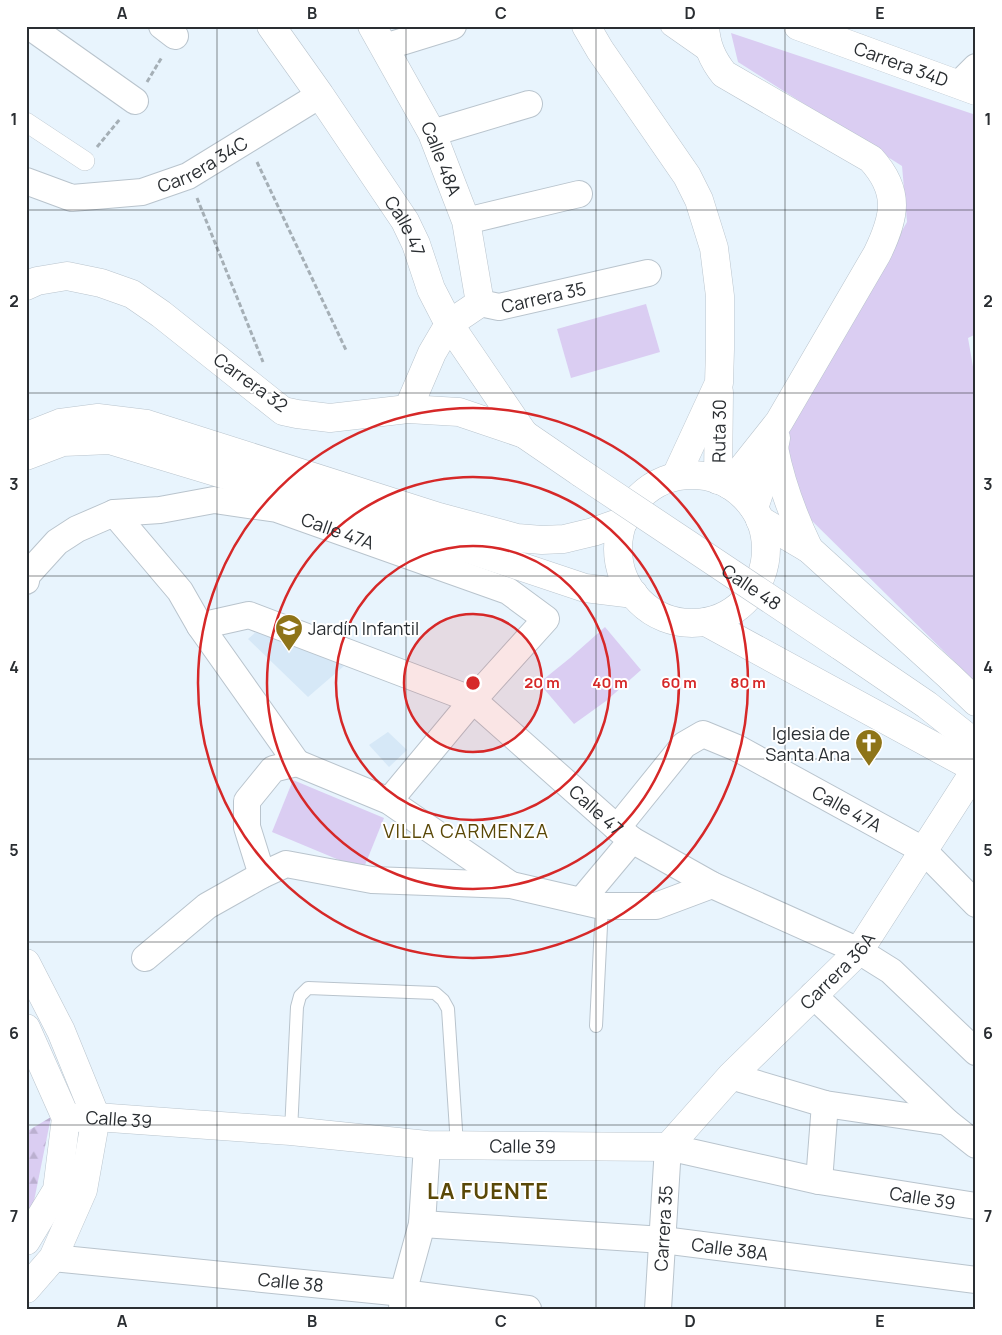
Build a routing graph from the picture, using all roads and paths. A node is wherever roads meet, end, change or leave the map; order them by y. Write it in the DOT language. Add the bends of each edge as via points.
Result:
graph roads {
  1 [pos="271,26"];
  2 [pos="453,26"];
  3 [pos="586,26"];
  4 [pos="670,26"];
  5 [pos="705,26"];
  6 [pos="798,26"];
  7 [pos="29,28"];
  8 [pos="379,37"];
  9 [pos="710,54"];
  10 [pos="970,81"];
  11 [pos="320,95"];
  12 [pos="135,101"];
  13 [pos="529,104"];
  14 [pos="26,122"];
  15 [pos="432,133"];
  16 [pos="247,140"];
  17 [pos="85,162"];
  18 [pos="188,176"];
  19 [pos="26,181"];
  20 [pos="579,194"];
  21 [pos="466,221"];
  22 [pos="648,273"];
  23 [pos="26,286"];
  24 [pos="480,303"];
  25 [pos="449,324"];
  26 [pos="346,350"];
  27 [pos="265,366"];
  28 [pos="719,383"];
  29 [pos="408,409"];
  30 [pos="780,422"];
  31 [pos="524,434"];
  32 [pos="26,436"];
  33 [pos="774,448"];
  34 [pos="26,456"];
  35 [pos="676,476"];
  36 [pos="724,482"];
  37 [pos="114,513"];
  38 [pos="757,514"];
  39 [pos="624,520"];
  40 [pos="809,549"];
  41 [pos="26,581"];
  42 [pos="634,594"];
  43 [pos="706,622"];
  44 [pos="200,626"];
  45 [pos="473,700"];
  46 [pos="976,702"];
  47 [pos="976,744"];
  48 [pos="297,764"];
  49 [pos="976,769"];
  50 [pos="390,801"];
  51 [pos="625,834"];
  52 [pos="923,850"];
  53 [pos="262,875"];
  54 [pos="511,884"];
  55 [pos="712,885"];
  56 [pos="592,904"];
  57 [pos="976,904"];
  58 [pos="859,951"];
  59 [pos="145,958"];
  60 [pos="26,964"];
  61 [pos="813,995"];
  62 [pos="596,1026"];
  63 [pos="26,1028"];
  64 [pos="976,1052"];
  65 [pos="730,1076"];
  66 [pos="825,1104"];
  67 [pos="96,1117"];
  68 [pos="66,1118"];
  69 [pos="947,1122"];
  70 [pos="291,1131"];
  71 [pos="457,1144"];
  72 [pos="427,1145"];
  73 [pos="976,1145"];
  74 [pos="668,1147"];
  75 [pos="819,1181"];
  76 [pos="976,1206"];
  77 [pos="422,1224"];
  78 [pos="662,1240"];
  79 [pos="26,1241"];
  80 [pos="53,1258"];
  81 [pos="976,1280"];
  82 [pos="26,1289"];
  83 [pos="403,1301"];
  84 [pos="528,1309"];
  85 [pos="658,1309"];
  1 -- 11 [label="main road, Calle 47"];
  2 -- 8 [label="street"];
  3 -- 28 [label="main road, Ruta 30" via="680,164 699,200 719,277"];
  4 -- 9 [label="street"];
  5 -- 9 [label="main road"];
  6 -- 10 [label="main road, Carrera 34D"];
  7 -- 12 [label="street"];
  8 -- 15 [label="main road, Calle 48A"];
  9 -- 30 [label="main road" via="730,78 871,159 886,179 891,193 890,222 877,254"];
  11 -- 16 [label="street, Carrera 34C"];
  11 -- 25 [label="main road, Calle 47" via="405,221 431,289"];
  13 -- 15 [label="street"];
  14 -- 17 [label="street"];
  15 -- 21 [label="main road, Calle 48A"];
  16 -- 18 [label="street, Carrera 34C"];
  16 -- 26 [label="path"];
  18 -- 19 [label="street, Carrera 34C" via="142,192 72,198"];
  18 -- 27 [label="path"];
  20 -- 21 [label="street"];
  21 -- 24 [label="main road, Calle 48A"];
  22 -- 24 [label="street, Carrera 35" via="499,307"];
  23 -- 29 [label="main road, Carrera 32" via="67,276 132,294 283,411 330,418"];
  24 -- 25 [label="main road, Carrera 35"];
  25 -- 29 [label="main road, Carrera 35" via="432,353"];
  25 -- 31 [label="main road, Calle 47"];
  28 -- 35 [label="main road"];
  28 -- 36 [label="main road, Ruta 30"];
  29 -- 31 [label="main road, Carrera 32" via="459,412"];
  30 -- 33 [label="main road"];
  30 -- 36 [label="main road"];
  31 -- 47 [label="main road, Calle 48, bridge" via="839,645"];
  32 -- 39 [label="main road" via="60,423 98,418 147,424 439,517 517,538 564,539"];
  33 -- 38 [label="main road"];
  33 -- 40 [label="main road" via="786,495"];
  34 -- 42 [label="main road" via="63,442 110,440 435,538 585,588"];
  35 -- 36 [label="main road" via="701,475"];
  35 -- 39 [label="main road" via="662,481 641,496"];
  36 -- 38 [label="main road" via="743,495"];
  37 -- 41 [label="street, Calle 47A" via="77,529 57,542 27,575"];
  37 -- 44 [label="street" via="180,591"];
  37 -- 45 [label="street, Calle 47A" via="160,510 214,500 276,508 508,591 546,619"];
  38 -- 40 [label="main road"];
  38 -- 43 [label="main road" via="766,546 765,564 759,581 736,609"];
  39 -- 42 [label="main road" via="619,558 623,575"];
  40 -- 46 [label="main road"];
  42 -- 43 [label="main road" via="662,617 679,622"];
  43 -- 49 [label="main road"];
  44 -- 45 [label="street, Calle 47" via="249,615"];
  44 -- 48 [label="street"];
  45 -- 50 [label="street"];
  45 -- 51 [label="street, Calle 47"];
  48 -- 50 [label="street"];
  48 -- 53 [label="street" via="273,769 248,801 247,827"];
  49 -- 52 [label="main road, Carrera 36A"];
  50 -- 54 [label="street"];
  51 -- 52 [label="street, Calle 47A" via="684,745 703,734 737,748"];
  51 -- 55 [label="street, Calle 47"];
  51 -- 56 [label="street"];
  52 -- 57 [label="street, Calle 47A"];
  52 -- 58 [label="main road, Carrera 36A"];
  53 -- 54 [label="street" via="286,864 372,880"];
  53 -- 59 [label="street" via="207,906"];
  54 -- 56 [label="street"];
  55 -- 56 [label="street" via="656,906"];
  55 -- 58 [label="street, Calle 47"];
  56 -- 62 [label="lane"];
  58 -- 61 [label="main road, Carrera 36A"];
  58 -- 64 [label="street, Calle 47" via="891,972"];
  60 -- 67 [label="main road" via="61,1031"];
  61 -- 65 [label="main road, Carrera 36A"];
  61 -- 69 [label="street"];
  63 -- 68 [label="main road"];
  65 -- 66 [label="street"];
  65 -- 74 [label="main road, Carrera 36A"];
  66 -- 69 [label="street"];
  66 -- 75 [label="street"];
  67 -- 68 [label="main road, Calle 39"];
  67 -- 70 [label="main road, Calle 39"];
  67 -- 80 [label="main road" via="83,1190"];
  68 -- 79 [label="main road" via="56,1190"];
  69 -- 73 [label="street"];
  70 -- 71 [label="lane" via="297,1007 300,996 308,988 435,993 448,1009"];
  70 -- 72 [label="main road, Calle 39"];
  71 -- 72 [label="main road, Calle 39"];
  71 -- 74 [label="main road, Calle 39"];
  72 -- 77 [label="street"];
  74 -- 75 [label="street, Calle 39"];
  74 -- 78 [label="street, Carrera 35"];
  75 -- 76 [label="street, Calle 39"];
  77 -- 78 [label="street, Calle 38A"];
  77 -- 83 [label="street"];
  78 -- 81 [label="street, Calle 38A"];
  78 -- 85 [label="street, Carrera 35"];
  80 -- 82 [label="main road"];
  80 -- 83 [label="street, Calle 38"];
  83 -- 84 [label="street, Calle 38"];
}
